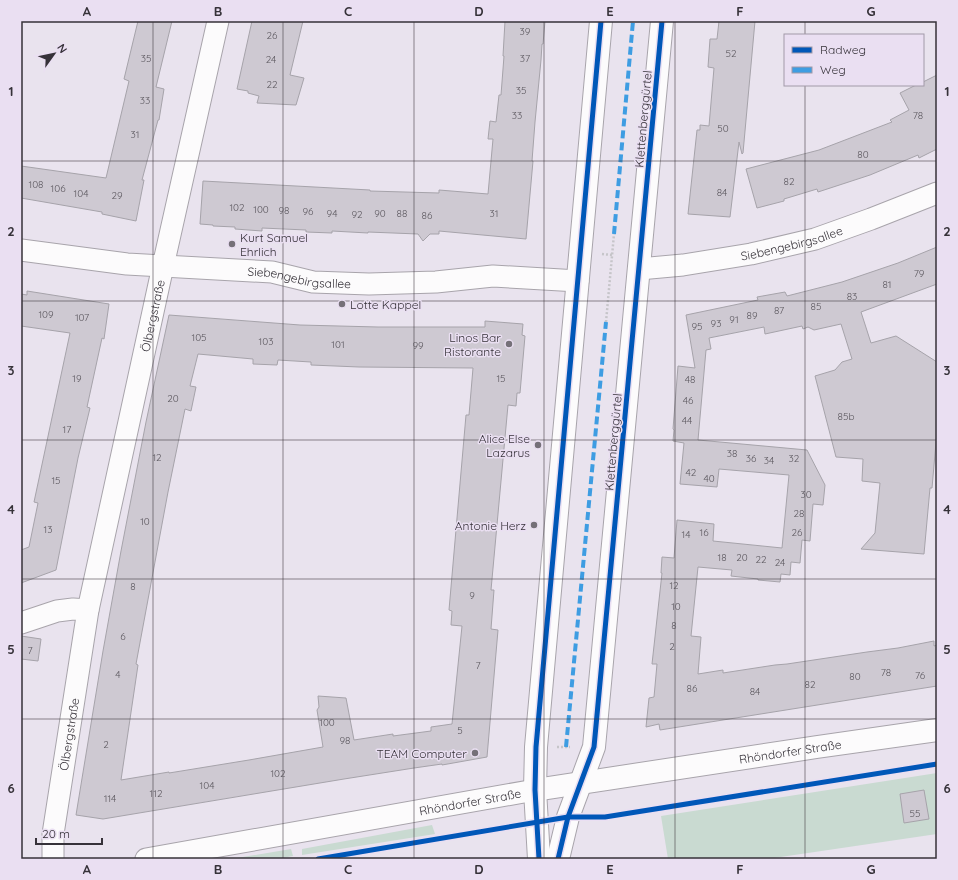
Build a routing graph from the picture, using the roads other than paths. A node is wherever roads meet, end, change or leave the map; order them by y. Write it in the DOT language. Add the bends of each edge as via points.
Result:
graph roads {
  1 [pos="218,21"];
  2 [pos="602,21"];
  3 [pos="662,21"];
  4 [pos="937,193"];
  5 [pos="21,250"];
  6 [pos="163,266"];
  7 [pos="639,269"];
  8 [pos="578,281"];
  9 [pos="88,610"];
  10 [pos="21,623"];
  11 [pos="937,730"];
  12 [pos="582,784"];
  13 [pos="535,790"];
  14 [pos="53,859"];
  15 [pos="146,859"];
  16 [pos="539,859"];
  17 [pos="558,859"];
  1 -- 6 [label="street, Ölbergstraße"];
  2 -- 8 [label="main road"];
  3 -- 7 [label="main road, Klettenberggürtel"];
  4 -- 7 [label="street, Siebengebirgsallee" via="815,239 751,254"];
  5 -- 6 [label="street, Siebengebirgsallee" via="127,264"];
  6 -- 8 [label="street, Siebengebirgsallee" via="272,272 313,282 436,282 493,276"];
  6 -- 9 [label="street, Ölbergstraße"];
  7 -- 12 [label="main road, Klettenberggürtel" via="594,747"];
  8 -- 13 [label="main road" via="536,747"];
  9 -- 10 [label="street" via="73,608 57,611"];
  9 -- 14 [label="street, Ölbergstraße" via="53,834"];
  11 -- 12 [label="main road, Rhöndorfer Straße"];
  12 -- 13 [label="main road, Rhöndorfer Straße"];
  12 -- 17 [label="main road, Klettenberggürtel" via="568,817"];
  13 -- 15 [label="street, Rhöndorfer Straße"];
  13 -- 16 [label="main road"];
}
